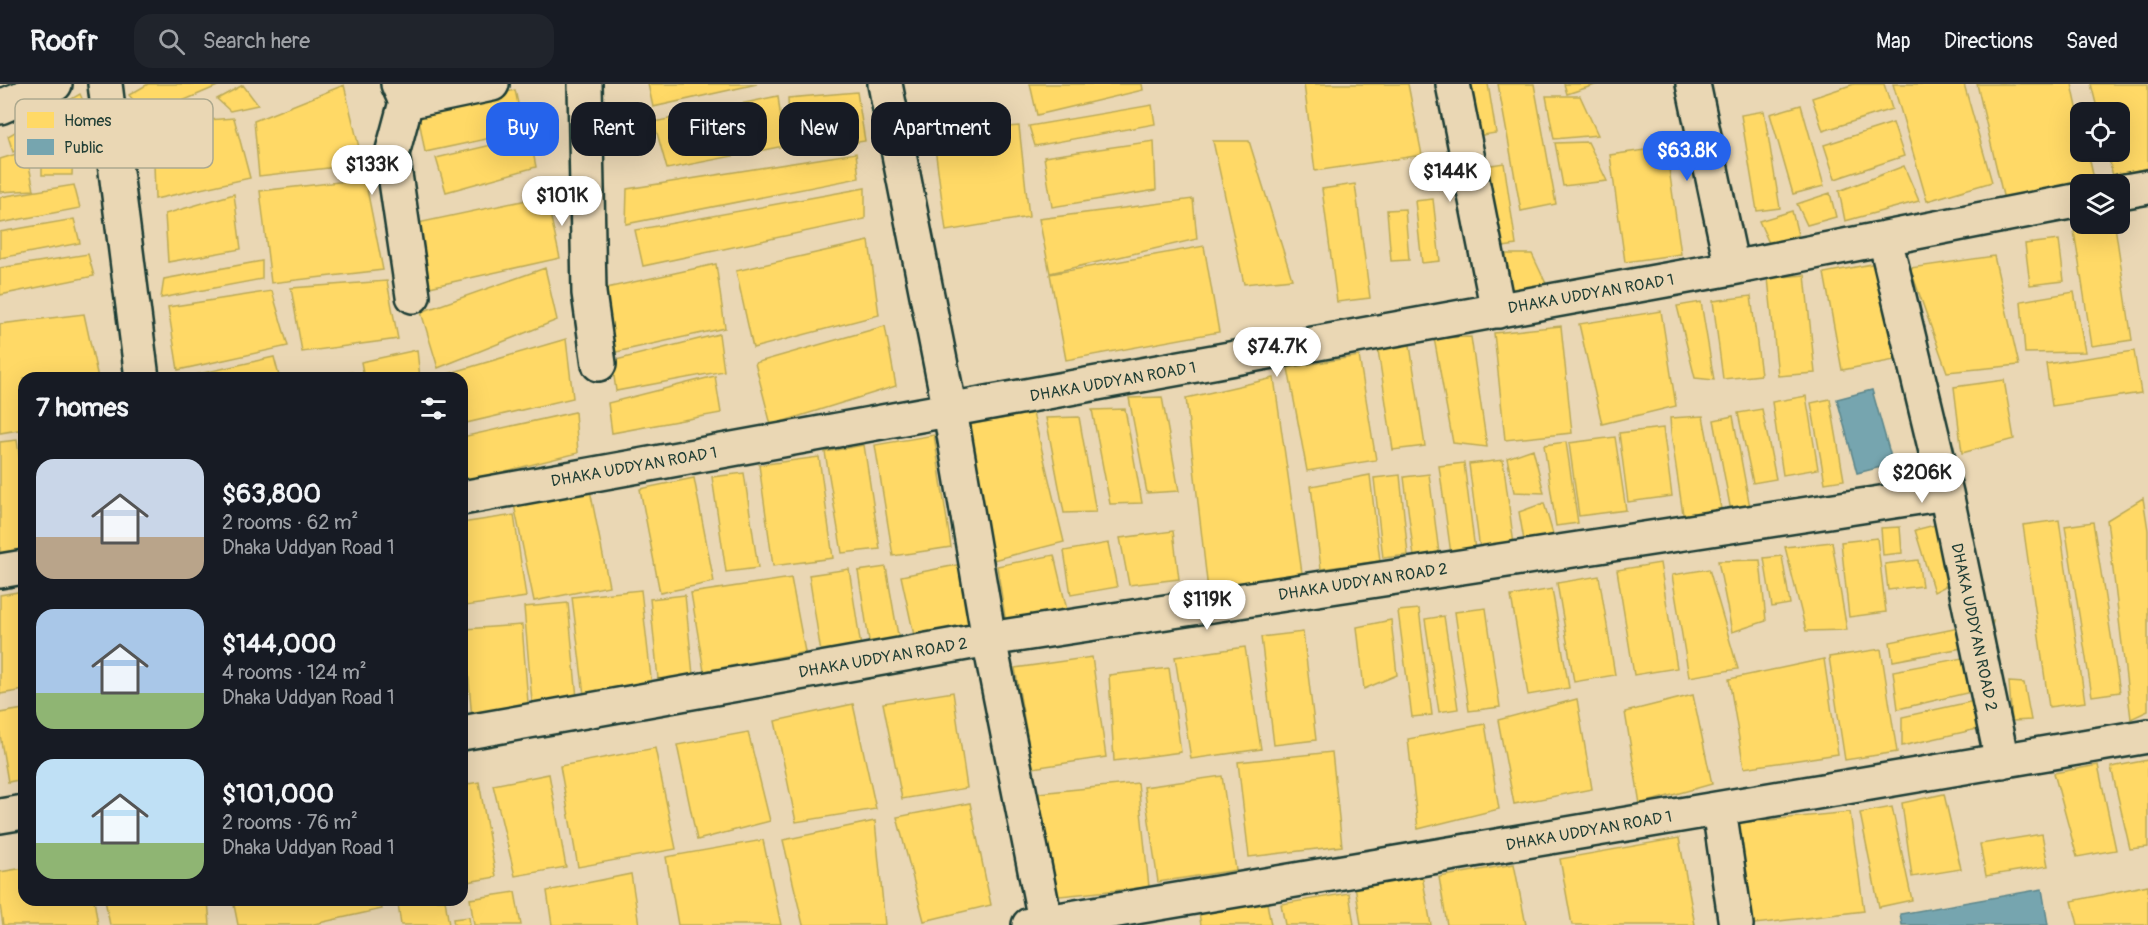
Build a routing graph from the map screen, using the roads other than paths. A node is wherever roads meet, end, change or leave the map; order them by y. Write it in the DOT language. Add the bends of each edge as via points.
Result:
graph roads {
  1 [pos="55,84"];
  2 [pos="105,84"];
  3 [pos="492,84"];
  4 [pos="585,84"];
  5 [pos="885,84"];
  6 [pos="1453,84"];
  7 [pos="1693,84"];
  8 [pos="402,93"];
  9 [pos="19,99"];
  10 [pos="107,99"];
  11 [pos="15,101"];
  12 [pos="0,107"];
  13 [pos="116,168"];
  14 [pos="2148,187"];
  15 [pos="2130,190"];
  16 [pos="2070,202"];
  17 [pos="1885,238"];
  18 [pos="1732,268"];
  19 [pos="413,296"];
  20 [pos="1498,311"];
  21 [pos="599,364"];
  22 [pos="141,372"];
  23 [pos="950,411"];
  24 [pos="1946,493"];
  25 [pos="468,497"];
  26 [pos="18,568"];
  27 [pos="0,571"];
  28 [pos="989,639"];
  29 [pos="468,732"];
  30 [pos="2148,736"];
  31 [pos="2002,761"];
  32 [pos="1719,809"];
  33 [pos="18,813"];
  34 [pos="0,816"];
  35 [pos="1040,924"];
  36 [pos="1737,925"];
  1 -- 9 [label="street"];
  2 -- 10 [label="street"];
  3 -- 8 [label="street"];
  4 -- 21 [label="street" via="589,293"];
  5 -- 23 [label="street"];
  6 -- 20 [label="street"];
  7 -- 18 [label="street"];
  8 -- 19 [label="street" via="392,154"];
  11 -- 12 [label="street"];
  13 -- 22 [label="street"];
  14 -- 15 [label="street"];
  16 -- 17 [label="street, DHAKA UDDYAN ROAD 1"];
  17 -- 18 [label="street, DHAKA UDDYAN ROAD 1"];
  17 -- 24 [label="street, DHAKA UDDYAN ROAD 2"];
  18 -- 20 [label="street, DHAKA UDDYAN ROAD 1"];
  20 -- 23 [label="street, DHAKA UDDYAN ROAD 1"];
  23 -- 25 [label="street, DHAKA UDDYAN ROAD 1"];
  23 -- 28 [label="street"];
  24 -- 28 [label="street, DHAKA UDDYAN ROAD 2"];
  24 -- 31 [label="street, DHAKA UDDYAN ROAD 2"];
  26 -- 27 [label="street"];
  28 -- 29 [label="street, DHAKA UDDYAN ROAD 2"];
  28 -- 35 [label="street"];
  30 -- 31 [label="street, DHAKA UDDYAN ROAD 1"];
  31 -- 32 [label="street, DHAKA UDDYAN ROAD 1"];
  32 -- 35 [label="street, DHAKA UDDYAN ROAD 1"];
  32 -- 36 [label="street"];
  33 -- 34 [label="street"];
}
